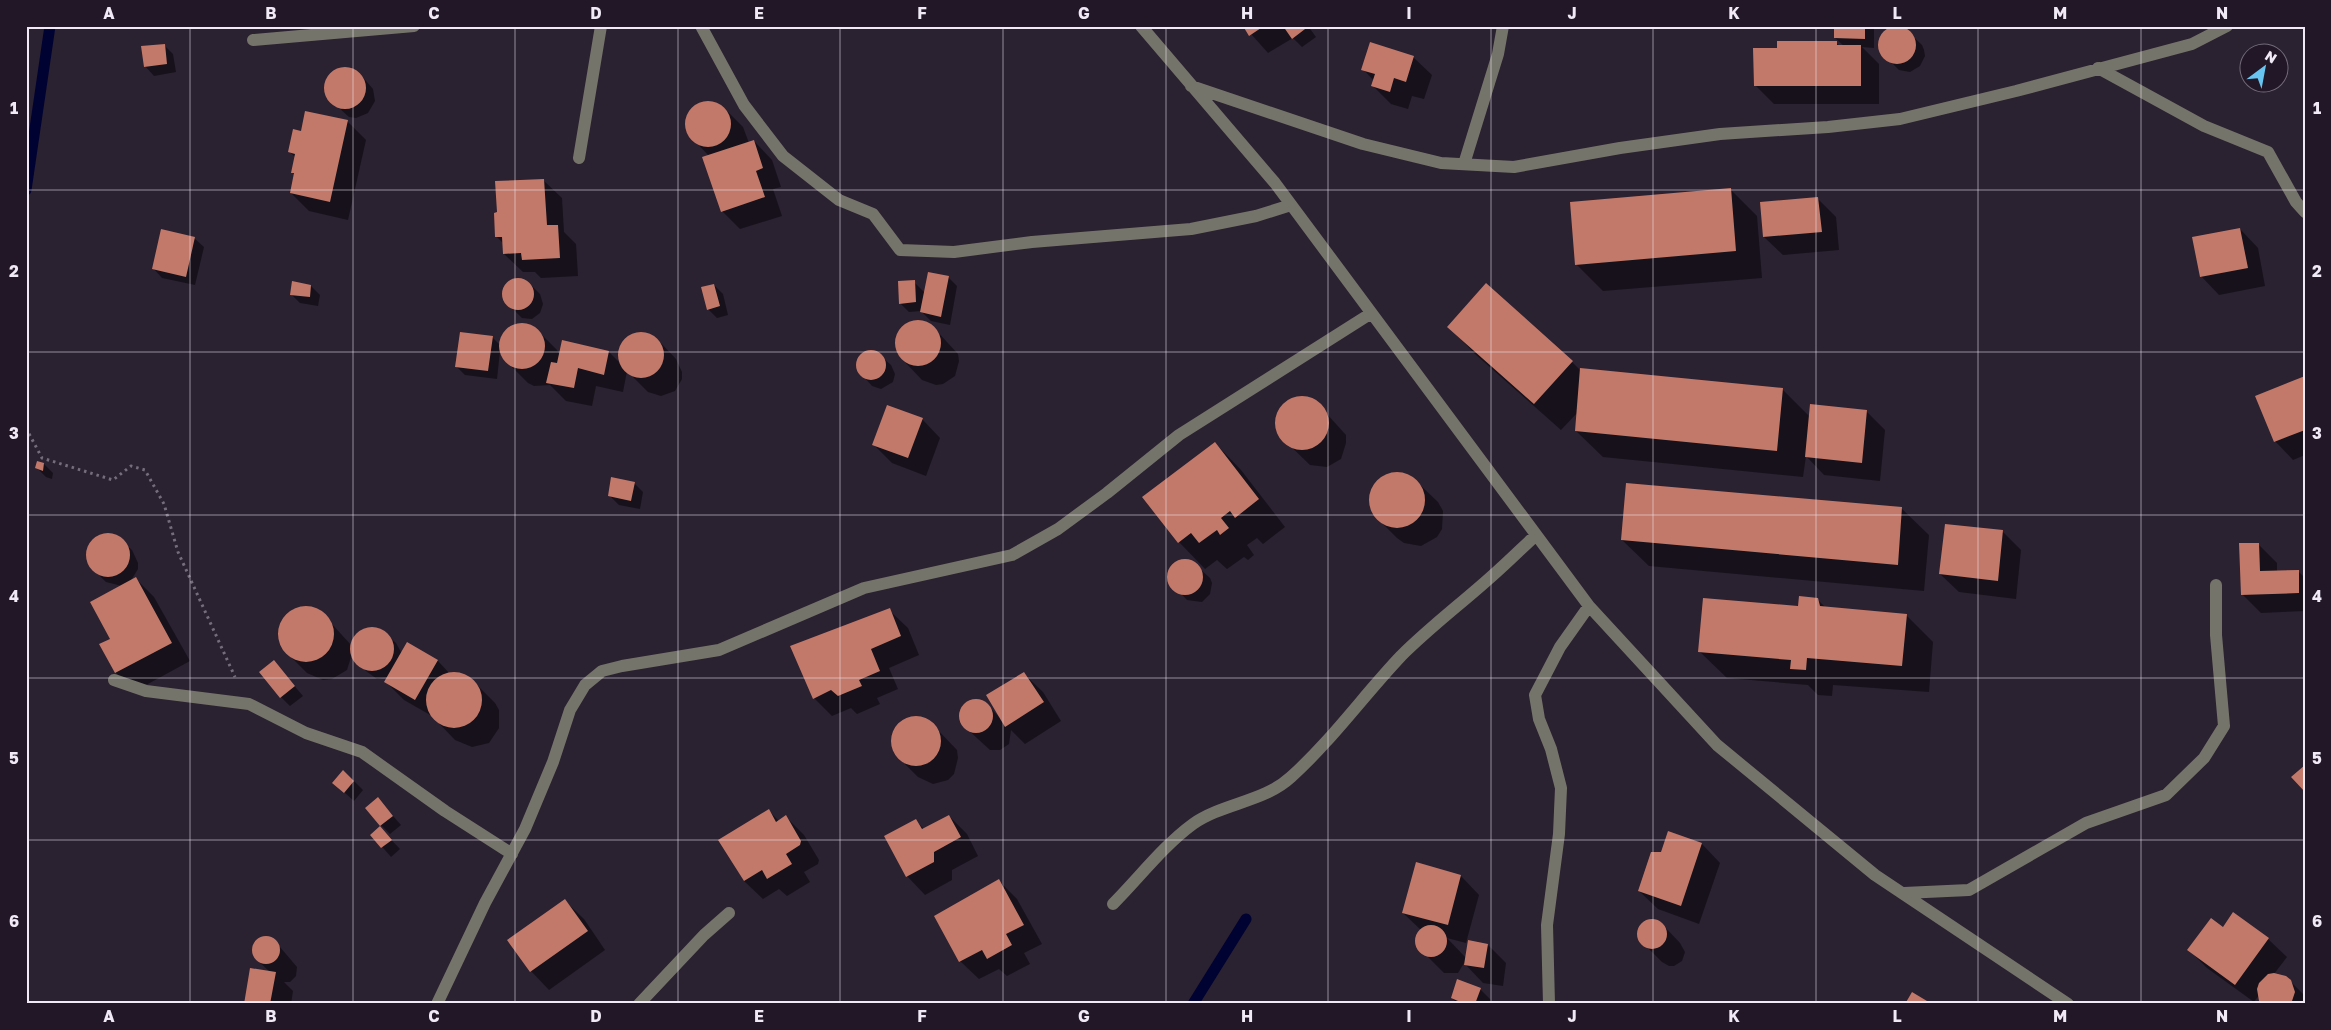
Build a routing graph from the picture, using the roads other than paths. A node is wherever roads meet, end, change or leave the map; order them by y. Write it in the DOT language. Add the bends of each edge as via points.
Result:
graph roads {
  1 [pos="414,26"];
  2 [pos="600,26"];
  3 [pos="701,26"];
  4 [pos="1141,26"];
  5 [pos="1503,26"];
  6 [pos="2227,26"];
  7 [pos="252,40"];
  8 [pos="2098,68"];
  9 [pos="1191,86"];
  10 [pos="579,158"];
  11 [pos="1464,164"];
  12 [pos="1291,205"];
  13 [pos="2305,212"];
  14 [pos="1370,314"];
  15 [pos="1536,535"];
  16 [pos="2216,585"];
  17 [pos="1589,606"];
  18 [pos="114,680"];
  19 [pos="512,854"];
  20 [pos="1904,893"];
  21 [pos="1113,904"];
  22 [pos="729,913"];
  23 [pos="438,1004"];
  24 [pos="639,1004"];
  25 [pos="1549,1004"];
  26 [pos="2068,1004"];
  1 -- 7 [label="street"];
  2 -- 10 [label="street"];
  3 -- 12 [label="street" via="744,105 783,156 839,200 873,214 900,250 954,252 1191,229 1256,216"];
  4 -- 9 [label="street"];
  5 -- 11 [label="street" via="1498,54"];
  6 -- 8 [label="street" via="2192,44"];
  8 -- 11 [label="street" via="1900,119 1720,134 1514,167"];
  8 -- 13 [label="street" via="2204,126 2268,152"];
  9 -- 11 [label="street" via="1363,144 1441,163"];
  9 -- 12 [label="street"];
  12 -- 14 [label="street"];
  14 -- 15 [label="street" via="1456,424"];
  14 -- 19 [label="street" via="1180,435 1058,529 1012,555 864,588 719,650 602,671 585,685 570,710 553,762"];
  15 -- 17 [label="street"];
  15 -- 21 [label="street" via="1401,657 1290,778 1260,797 1194,824 1167,847"];
  16 -- 20 [label="street" via="2216,635 2224,726 2204,758 2166,794 2086,823 1969,890"];
  17 -- 20 [label="street" via="1717,745 1875,875"];
  17 -- 25 [label="street" via="1560,647 1535,695 1539,719 1561,788 1548,925"];
  18 -- 19 [label="street" via="146,691 248,704 306,733 362,752"];
  19 -- 23 [label="street" via="485,903"];
  20 -- 26 [label="street"];
  22 -- 24 [label="street"];
}
